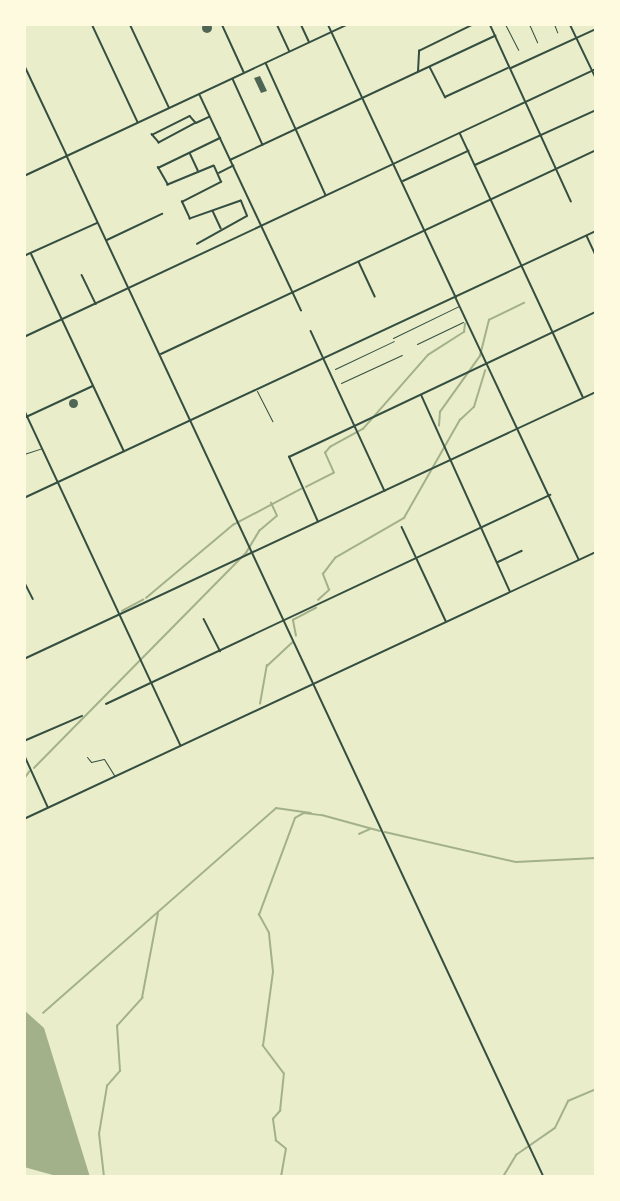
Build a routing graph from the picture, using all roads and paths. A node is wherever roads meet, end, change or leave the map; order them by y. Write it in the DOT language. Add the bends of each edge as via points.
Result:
graph roads {
  1 [pos="92,24"];
  2 [pos="130,24"];
  3 [pos="222,24"];
  4 [pos="277,24"];
  5 [pos="301,24"];
  6 [pos="328,24"];
  7 [pos="348,24"];
  8 [pos="474,24"];
  9 [pos="490,24"];
  10 [pos="505,24"];
  11 [pos="529,24"];
  12 [pos="554,24"];
  13 [pos="570,24"];
  14 [pos="596,29"];
  15 [pos="332,32"];
  16 [pos="557,32"];
  17 [pos="495,36"];
  18 [pos="577,38"];
  19 [pos="310,42"];
  20 [pos="537,42"];
  21 [pos="518,50"];
  22 [pos="290,51"];
  23 [pos="266,63"];
  24 [pos="24,65"];
  25 [pos="430,67"];
  26 [pos="510,68"];
  27 [pos="596,69"];
  28 [pos="593,71"];
  29 [pos="418,72"];
  30 [pos="244,73"];
  31 [pos="232,78"];
  32 [pos="596,78"];
  33 [pos="199,94"];
  34 [pos="363,98"];
  35 [pos="526,102"];
  36 [pos="170,108"];
  37 [pos="596,110"];
  38 [pos="210,117"];
  39 [pos="138,122"];
  40 [pos="196,123"];
  41 [pos="296,130"];
  42 [pos="460,133"];
  43 [pos="541,135"];
  44 [pos="220,138"];
  45 [pos="263,145"];
  46 [pos="596,150"];
  47 [pos="468,151"];
  48 [pos="190,152"];
  49 [pos="67,156"];
  50 [pos="230,160"];
  51 [pos="394,164"];
  52 [pos="475,165"];
  53 [pos="233,166"];
  54 [pos="557,169"];
  55 [pos="198,171"];
  56 [pos="218,173"];
  57 [pos="24,176"];
  58 [pos="402,182"];
  59 [pos="326,196"];
  60 [pos="491,200"];
  61 [pos="571,201"];
  62 [pos="212,210"];
  63 [pos="162,214"];
  64 [pos="98,222"];
  65 [pos="262,226"];
  66 [pos="221,229"];
  67 [pos="424,230"];
  68 [pos="596,231"];
  69 [pos="587,235"];
  70 [pos="106,240"];
  71 [pos="197,244"];
  72 [pos="31,253"];
  73 [pos="596,255"];
  74 [pos="24,256"];
  75 [pos="359,261"];
  76 [pos="522,265"];
  77 [pos="82,274"];
  78 [pos="129,288"];
  79 [pos="293,292"];
  80 [pos="375,297"];
  81 [pos="456,297"];
  82 [pos="96,304"];
  83 [pos="460,306"];
  84 [pos="301,310"];
  85 [pos="596,312"];
  86 [pos="63,319"];
  87 [pos="463,322"];
  88 [pos="311,331"];
  89 [pos="553,332"];
  90 [pos="24,337"];
  91 [pos="393,338"];
  92 [pos="394,341"];
  93 [pos="417,344"];
  94 [pos="160,355"];
  95 [pos="402,355"];
  96 [pos="324,358"];
  97 [pos="487,363"];
  98 [pos="335,369"];
  99 [pos="341,383"];
  100 [pos="94,385"];
  101 [pos="257,390"];
  102 [pos="596,392"];
  103 [pos="421,395"];
  104 [pos="583,398"];
  105 [pos="24,409"];
  106 [pos="27,416"];
  107 [pos="24,418"];
  108 [pos="191,421"];
  109 [pos="272,422"];
  110 [pos="355,426"];
  111 [pos="518,429"];
  112 [pos="42,448"];
  113 [pos="124,451"];
  114 [pos="24,454"];
  115 [pos="451,460"];
  116 [pos="58,482"];
  117 [pos="385,491"];
  118 [pos="549,495"];
  119 [pos="24,498"];
  120 [pos="319,522"];
  121 [pos="482,526"];
  122 [pos="402,528"];
  123 [pos="522,551"];
  124 [pos="255,552"];
  125 [pos="596,552"];
  126 [pos="416,557"];
  127 [pos="579,560"];
  128 [pos="498,562"];
  129 [pos="24,581"];
  130 [pos="511,592"];
  131 [pos="33,599"];
  132 [pos="120,616"];
  133 [pos="204,619"];
  134 [pos="285,619"];
  135 [pos="447,622"];
  136 [pos="220,651"];
  137 [pos="24,660"];
  138 [pos="152,682"];
  139 [pos="314,684"];
  140 [pos="106,704"];
  141 [pos="82,716"];
  142 [pos="24,741"];
  143 [pos="182,746"];
  144 [pos="24,754"];
  145 [pos="87,757"];
  146 [pos="115,777"];
  147 [pos="49,807"];
  148 [pos="24,819"];
  149 [pos="544,1177"];
  1 -- 39 [label="street"];
  2 -- 36 [label="street"];
  3 -- 30 [label="street"];
  4 -- 22 [label="street"];
  5 -- 19 [label="street"];
  6 -- 15 [label="street"];
  7 -- 15 [label="main road"];
  8 -- 29 [label="street" via="419,51"];
  9 -- 17 [label="street"];
  10 -- 21 [label="lane"];
  11 -- 20 [label="lane"];
  12 -- 16 [label="lane"];
  13 -- 18 [label="street"];
  14 -- 18 [label="street"];
  15 -- 19 [label="main road"];
  15 -- 34 [label="street"];
  17 -- 25 [label="street"];
  17 -- 26 [label="street"];
  18 -- 26 [label="street"];
  18 -- 28 [label="street"];
  19 -- 22 [label="main road"];
  22 -- 23 [label="main road"];
  23 -- 30 [label="main road"];
  23 -- 41 [label="street"];
  24 -- 49 [label="main road"];
  25 -- 26 [label="street" via="445,97"];
  25 -- 29 [label="street"];
  26 -- 35 [label="street"];
  27 -- 28 [label="street"];
  28 -- 32 [label="street"];
  28 -- 35 [label="street"];
  29 -- 34 [label="street"];
  30 -- 31 [label="main road"];
  31 -- 33 [label="main road"];
  31 -- 45 [label="street"];
  33 -- 36 [label="main road"];
  33 -- 38 [label="street"];
  34 -- 41 [label="street"];
  34 -- 51 [label="street"];
  35 -- 42 [label="street"];
  35 -- 43 [label="street"];
  36 -- 39 [label="main road"];
  37 -- 43 [label="street"];
  38 -- 40 [label="street"];
  38 -- 44 [label="street"];
  39 -- 49 [label="main road"];
  40 -- 40 [label="street" via="190,116 152,135 159,143"];
  41 -- 45 [label="street"];
  41 -- 59 [label="street"];
  42 -- 47 [label="street"];
  42 -- 51 [label="street"];
  43 -- 52 [label="street"];
  43 -- 54 [label="street"];
  44 -- 48 [label="street"];
  44 -- 50 [label="street"];
  45 -- 50 [label="street"];
  46 -- 54 [label="street"];
  47 -- 52 [label="street"];
  47 -- 58 [label="street"];
  48 -- 55 [label="street"];
  48 -- 55 [label="street" via="159,168 167,185"];
  49 -- 57 [label="main road"];
  49 -- 64 [label="street"];
  50 -- 53 [label="street"];
  51 -- 58 [label="street"];
  51 -- 59 [label="street"];
  52 -- 60 [label="street"];
  53 -- 56 [label="street"];
  53 -- 65 [label="street"];
  54 -- 60 [label="street"];
  54 -- 61 [label="street"];
  55 -- 56 [label="street" via="213,165"];
  56 -- 62 [label="street" via="221,182 182,202 190,219"];
  58 -- 67 [label="street"];
  59 -- 65 [label="street"];
  60 -- 67 [label="street"];
  60 -- 76 [label="street"];
  62 -- 66 [label="street"];
  62 -- 66 [label="street" via="239,198 247,216"];
  63 -- 70 [label="street"];
  64 -- 70 [label="street"];
  64 -- 72 [label="street"];
  65 -- 78 [label="street"];
  65 -- 79 [label="street"];
  66 -- 71 [label="street"];
  67 -- 75 [label="street"];
  67 -- 81 [label="street"];
  68 -- 69 [label="street"];
  69 -- 73 [label="street"];
  69 -- 76 [label="street"];
  70 -- 78 [label="street"];
  72 -- 74 [label="street"];
  72 -- 86 [label="street"];
  75 -- 79 [label="street"];
  75 -- 80 [label="street"];
  76 -- 81 [label="street"];
  76 -- 89 [label="street"];
  77 -- 82 [label="street"];
  78 -- 82 [label="street"];
  78 -- 94 [label="street"];
  79 -- 84 [label="street"];
  79 -- 94 [label="street"];
  81 -- 83 [label="street"];
  81 -- 96 [label="street"];
  82 -- 86 [label="street"];
  83 -- 91 [label="lane"];
  83 -- 97 [label="street"];
  85 -- 89 [label="street"];
  86 -- 90 [label="street"];
  86 -- 100 [label="street"];
  87 -- 93 [label="lane"];
  88 -- 96 [label="street"];
  89 -- 97 [label="street"];
  89 -- 104 [label="street"];
  92 -- 98 [label="lane"];
  94 -- 108 [label="street"];
  95 -- 99 [label="lane"];
  96 -- 101 [label="street"];
  96 -- 110 [label="street"];
  97 -- 103 [label="street"];
  97 -- 111 [label="street"];
  100 -- 106 [label="street"];
  100 -- 113 [label="street"];
  101 -- 108 [label="street"];
  101 -- 109 [label="lane"];
  102 -- 104 [label="street"];
  103 -- 110 [label="street"];
  103 -- 115 [label="street"];
  104 -- 111 [label="street"];
  105 -- 106 [label="street"];
  106 -- 107 [label="street"];
  106 -- 112 [label="street"];
  108 -- 113 [label="street"];
  108 -- 124 [label="street"];
  110 -- 117 [label="street"];
  110 -- 120 [label="street" via="289,457"];
  111 -- 115 [label="street"];
  111 -- 118 [label="street"];
  112 -- 114 [label="lane"];
  112 -- 116 [label="street"];
  113 -- 116 [label="street"];
  115 -- 117 [label="street"];
  115 -- 121 [label="street"];
  116 -- 119 [label="street"];
  116 -- 132 [label="street"];
  117 -- 120 [label="street"];
  118 -- 121 [label="street"];
  118 -- 127 [label="street"];
  120 -- 124 [label="street"];
  121 -- 126 [label="street"];
  121 -- 128 [label="street"];
  122 -- 126 [label="street"];
  123 -- 128 [label="street"];
  124 -- 132 [label="street"];
  124 -- 134 [label="street"];
  125 -- 127 [label="street"];
  126 -- 134 [label="street"];
  126 -- 135 [label="street"];
  127 -- 130 [label="street"];
  128 -- 130 [label="street"];
  129 -- 131 [label="street"];
  130 -- 135 [label="street"];
  132 -- 137 [label="street"];
  132 -- 138 [label="street"];
  133 -- 136 [label="street"];
  134 -- 136 [label="street"];
  134 -- 139 [label="street"];
  135 -- 139 [label="street"];
  136 -- 138 [label="street"];
  138 -- 140 [label="street"];
  138 -- 143 [label="street"];
  139 -- 143 [label="street"];
  139 -- 149 [label="street"];
  141 -- 142 [label="street"];
  143 -- 146 [label="street"];
  144 -- 147 [label="street"];
  145 -- 146 [label="lane" via="90,762 104,759"];
  146 -- 147 [label="street"];
  147 -- 148 [label="street"];
}
